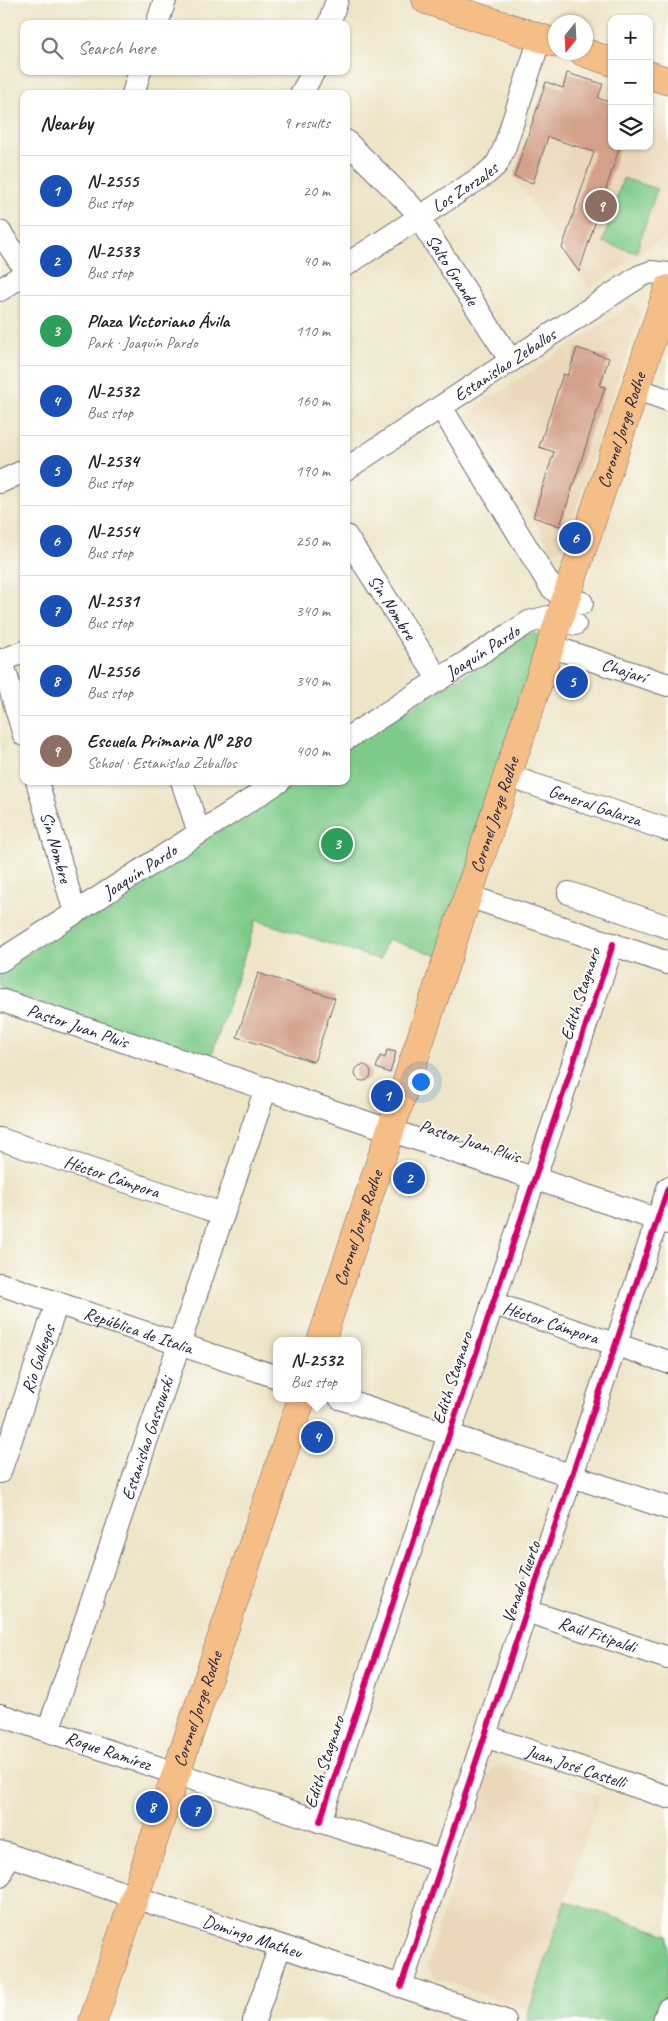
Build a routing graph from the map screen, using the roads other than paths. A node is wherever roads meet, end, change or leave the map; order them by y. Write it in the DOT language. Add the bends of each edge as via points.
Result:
graph roads {
  1 [pos="165,0"];
  2 [pos="337,0"];
  3 [pos="440,2"];
  4 [pos="158,20"];
  5 [pos="331,20"];
  6 [pos="548,41"];
  7 [pos="593,55"];
  8 [pos="608,61"];
  9 [pos="139,75"];
  10 [pos="312,75"];
  11 [pos="653,76"];
  12 [pos="668,81"];
  13 [pos="134,90"];
  14 [pos="303,90"];
  15 [pos="350,145"];
  16 [pos="419,218"];
  17 [pos="0,232"];
  18 [pos="20,262"];
  19 [pos="350,262"];
  20 [pos="668,274"];
  21 [pos="20,277"];
  22 [pos="668,289"];
  23 [pos="0,290"];
  24 [pos="668,344"];
  25 [pos="511,361"];
  26 [pos="660,397"];
  27 [pos="441,407"];
  28 [pos="350,466"];
  29 [pos="20,473"];
  30 [pos="0,482"];
  31 [pos="350,542"];
  32 [pos="571,611"];
  33 [pos="558,648"];
  34 [pos="20,654"];
  35 [pos="1,661"];
  36 [pos="439,680"];
  37 [pos="668,685"];
  38 [pos="20,722"];
  39 [pos="350,736"];
  40 [pos="523,781"];
  41 [pos="38,785"];
  42 [pos="183,785"];
  43 [pos="274,785"];
  44 [pos="668,830"];
  45 [pos="199,834"];
  46 [pos="569,893"];
  47 [pos="475,899"];
  48 [pos="76,913"];
  49 [pos="668,927"];
  50 [pos="613,944"];
  51 [pos="0,961"];
  52 [pos="668,963"];
  53 [pos="0,1000"];
  54 [pos="266,1088"];
  55 [pos="398,1133"];
  56 [pos="0,1139"];
  57 [pos="534,1178"];
  58 [pos="668,1188"];
  59 [pos="223,1214"];
  60 [pos="663,1221"];
  61 [pos="0,1284"];
  62 [pos="57,1303"];
  63 [pos="492,1303"];
  64 [pos="322,1337"];
  65 [pos="339,1337"];
  66 [pos="179,1344"];
  67 [pos="616,1344"];
  68 [pos="668,1362"];
  69 [pos="273,1376"];
  70 [pos="301,1402"];
  71 [pos="317,1402"];
  72 [pos="352,1402"];
  73 [pos="6,1435"];
  74 [pos="449,1435"];
  75 [pos="0,1472"];
  76 [pos="572,1476"];
  77 [pos="668,1508"];
  78 [pos="527,1611"];
  79 [pos="668,1658"];
  80 [pos="0,1715"];
  81 [pos="48,1731"];
  82 [pos="484,1736"];
  83 [pos="184,1776"];
  84 [pos="668,1797"];
  85 [pos="320,1821"];
  86 [pos="4,1853"];
  87 [pos="443,1862"];
  88 [pos="0,1876"];
  89 [pos="143,1900"];
  90 [pos="280,1946"];
  91 [pos="401,1986"];
  92 [pos="668,2009"];
  93 [pos="93,2021"];
  94 [pos="112,2021"];
  95 [pos="254,2021"];
  96 [pos="505,2021"];
  97 [pos="664,2021"];
  1 -- 4 [label="street"];
  2 -- 5 [label="street"];
  3 -- 6 [label="main road"];
  6 -- 16 [label="street, Los Zorzales" via="496,164"];
  7 -- 8 [label="main road"];
  9 -- 13 [label="street"];
  10 -- 14 [label="street"];
  11 -- 12 [label="main road"];
  15 -- 16 [label="street, Salto Grande" via="402,195"];
  16 -- 19 [label="street, Los Zorzales"];
  16 -- 25 [label="street, Salto Grande"];
  17 -- 18 [label="street"];
  20 -- 25 [label="street, Estanislao Zeballos" via="651,272 640,276"];
  21 -- 23 [label="street"];
  22 -- 32 [label="main road, Coronel Jorge Rodhe"];
  24 -- 26 [label="main road, Coronel Jorge Rodhe"];
  25 -- 27 [label="street, Estanislao Zeballos"];
  26 -- 32 [label="main road, Coronel Jorge Rodhe"];
  27 -- 28 [label="street, Estanislao Zeballos"];
  27 -- 32 [label="street" via="548,583"];
  29 -- 30 [label="street"];
  31 -- 36 [label="street, Sin Nombre"];
  32 -- 33 [label="main road, Coronel Jorge Rodhe"];
  32 -- 36 [label="street, Joaquín Pardo" via="529,622"];
  33 -- 37 [label="street, Chajarí"];
  33 -- 40 [label="main road, Coronel Jorge Rodhe"];
  33 -- 47 [label="main road, Coronel Jorge Rodhe"];
  34 -- 35 [label="street"];
  35 -- 38 [label="street"];
  36 -- 39 [label="street, Joaquín Pardo"];
  40 -- 44 [label="street, General Galarza"];
  40 -- 47 [label="main road, Coronel Jorge Rodhe"];
  41 -- 48 [label="street, Sin Nombre"];
  42 -- 45 [label="street"];
  43 -- 45 [label="street, Joaquín Pardo"];
  45 -- 48 [label="street, Joaquín Pardo"];
  46 -- 49 [label="street"];
  47 -- 50 [label="street"];
  47 -- 55 [label="main road, Coronel Jorge Rodhe"];
  48 -- 51 [label="street, Joaquín Pardo"];
  50 -- 52 [label="street"];
  50 -- 57 [label="street, Edith Stagnaro"];
  53 -- 54 [label="street, Pastor Juan Pluis"];
  54 -- 55 [label="street, Pastor Juan Pluis"];
  54 -- 59 [label="street, Estanislao Gassowski"];
  55 -- 57 [label="street, Pastor Juan Pluis"];
  55 -- 64 [label="main road, Coronel Jorge Rodhe"];
  55 -- 65 [label="main road, Coronel Jorge Rodhe"];
  56 -- 59 [label="street, Héctor Cámpora"];
  57 -- 60 [label="street, Pastor Juan Pluis"];
  57 -- 63 [label="street, Edith Stagnaro"];
  58 -- 60 [label="street, Venado Tuerto"];
  59 -- 66 [label="street, Estanislao Gassowski"];
  60 -- 67 [label="street, Venado Tuerto"];
  61 -- 62 [label="street, República de Italia"];
  62 -- 66 [label="street, República de Italia"];
  62 -- 73 [label="street, Río Gallegos"];
  63 -- 67 [label="street, Héctor Cámpora"];
  63 -- 74 [label="street, Edith Stagnaro"];
  66 -- 69 [label="street, República de Italia"];
  66 -- 81 [label="street, Estanislao Gassowski"];
  67 -- 68 [label="street, Héctor Cámpora"];
  67 -- 76 [label="street, Venado Tuerto"];
  70 -- 83 [label="main road, Coronel Jorge Rodhe"];
  71 -- 83 [label="main road, Coronel Jorge Rodhe"];
  72 -- 74 [label="street"];
  73 -- 75 [label="street, Río Gallegos"];
  74 -- 76 [label="street"];
  74 -- 85 [label="street, Edith Stagnaro"];
  76 -- 77 [label="street"];
  76 -- 78 [label="street, Venado Tuerto"];
  78 -- 79 [label="street, Raúl Fitipaldi"];
  78 -- 82 [label="street, Venado Tuerto"];
  80 -- 81 [label="street, Roque Ramírez"];
  81 -- 83 [label="street, Roque Ramírez"];
  82 -- 84 [label="street, Juan José Castelli"];
  82 -- 87 [label="street, Venado Tuerto"];
  83 -- 85 [label="street, Roque Ramírez"];
  83 -- 89 [label="main road, Coronel Jorge Rodhe"];
  85 -- 87 [label="street, Roque Ramírez"];
  86 -- 88 [label="street"];
  86 -- 89 [label="street, Domingo Matheu"];
  87 -- 91 [label="street, Venado Tuerto"];
  89 -- 90 [label="street, Domingo Matheu"];
  89 -- 93 [label="main road, Coronel Jorge Rodhe"];
  89 -- 94 [label="main road, Coronel Jorge Rodhe"];
  90 -- 91 [label="street, Domingo Matheu"];
  90 -- 95 [label="street"];
  91 -- 96 [label="street, Domingo Matheu"];
  92 -- 97 [label="street"];
}
